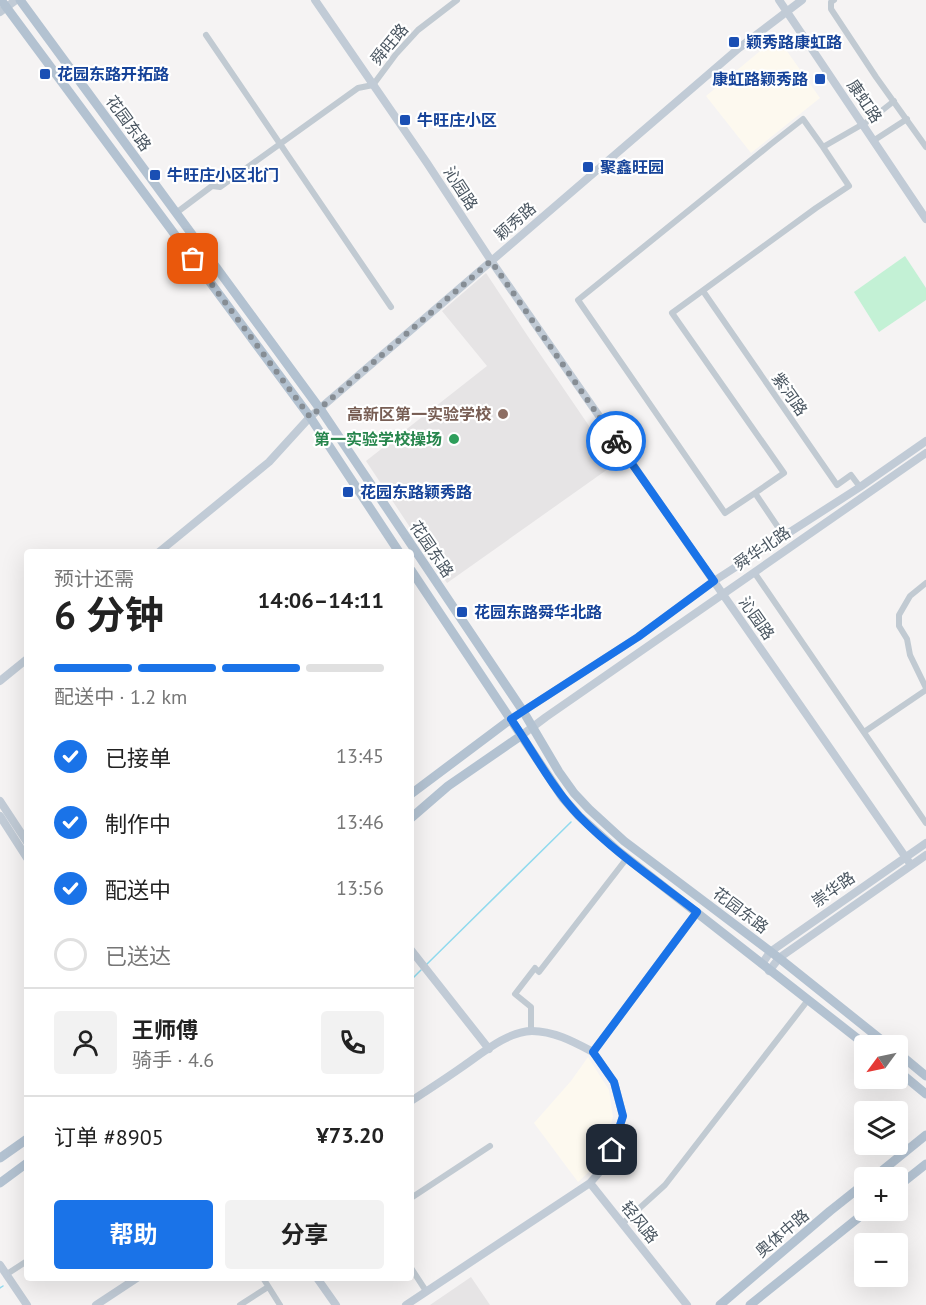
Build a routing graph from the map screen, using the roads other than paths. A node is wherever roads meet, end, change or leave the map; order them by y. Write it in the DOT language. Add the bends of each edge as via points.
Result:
graph roads {
  1 [pos="16,0"];
  2 [pos="20,0"];
  3 [pos="315,0"];
  4 [pos="457,0"];
  5 [pos="779,0"];
  6 [pos="800,0"];
  7 [pos="834,0"];
  8 [pos="2,6"];
  9 [pos="786,11"];
  10 [pos="206,35"];
  11 [pos="373,85"];
  12 [pos="894,101"];
  13 [pos="907,119"];
  14 [pos="861,124"];
  15 [pos="873,141"];
  16 [pos="280,144"];
  17 [pos="823,147"];
  18 [pos="926,147"];
  19 [pos="176,213"];
  20 [pos="926,219"];
  21 [pos="491,261"];
  22 [pos="703,291"];
  23 [pos="391,307"];
  24 [pos="320,409"];
  25 [pos="310,417"];
  26 [pos="926,441"];
  27 [pos="926,453"];
  28 [pos="860,487"];
  29 [pos="755,493"];
  30 [pos="784,536"];
  31 [pos="163,549"];
  32 [pos="397,549"];
  33 [pos="754,572"];
  34 [pos="414,574"];
  35 [pos="714,581"];
  36 [pos="926,583"];
  37 [pos="722,594"];
  38 [pos="24,661"];
  39 [pos="0,681"];
  40 [pos="926,689"];
  41 [pos="523,711"];
  42 [pos="511,719"];
  43 [pos="532,727"];
  44 [pos="864,732"];
  45 [pos="522,735"];
  46 [pos="414,792"];
  47 [pos="0,801"];
  48 [pos="414,815"];
  49 [pos="0,816"];
  50 [pos="926,823"];
  51 [pos="24,837"];
  52 [pos="926,843"];
  53 [pos="24,853"];
  54 [pos="926,855"];
  55 [pos="905,857"];
  56 [pos="627,858"];
  57 [pos="911,866"];
  58 [pos="697,912"];
  59 [pos="770,952"];
  60 [pos="779,958"];
  61 [pos="419,964"];
  62 [pos="766,967"];
  63 [pos="808,1000"];
  64 [pos="531,1031"];
  65 [pos="875,1035"];
  66 [pos="854,1036"];
  67 [pos="489,1049"];
  68 [pos="593,1052"];
  69 [pos="908,1061"];
  70 [pos="926,1076"];
  71 [pos="908,1079"];
  72 [pos="926,1094"];
  73 [pos="414,1099"];
  74 [pos="926,1135"];
  75 [pos="24,1141"];
  76 [pos="490,1146"];
  77 [pos="0,1158"];
  78 [pos="926,1164"];
  79 [pos="24,1165"];
  80 [pos="887,1167"];
  81 [pos="908,1178"];
  82 [pos="0,1183"];
  83 [pos="590,1183"];
  84 [pos="854,1192"];
  85 [pos="414,1196"];
  86 [pos="854,1221"];
  87 [pos="622,1224"];
  88 [pos="24,1263"];
  89 [pos="0,1265"];
  90 [pos="414,1273"];
  91 [pos="7,1274"];
  92 [pos="132,1281"];
  93 [pos="265,1281"];
  94 [pos="319,1281"];
  95 [pos="268,1287"];
  96 [pos="426,1292"];
  97 [pos="27,1305"];
  98 [pos="96,1305"];
  99 [pos="240,1305"];
  100 [pos="280,1305"];
  101 [pos="336,1305"];
  102 [pos="406,1305"];
  103 [pos="687,1305"];
  104 [pos="720,1305"];
  105 [pos="750,1305"];
  1 -- 8 [label="main road"];
  2 -- 19 [label="main road, 花园东路"];
  3 -- 11 [label="main road, 沁园路"];
  4 -- 11 [label="street, 舜旺路" via="418,30"];
  5 -- 9 [label="main road, 康虹路"];
  6 -- 9 [label="main road, 颖秀路"];
  7 -- 12 [label="street" via="831,9"];
  8 -- 25 [label="main road, 花园东路" via="65,85"];
  9 -- 14 [label="main road, 康虹路"];
  9 -- 21 [label="main road, 颖秀路"];
  10 -- 16 [label="street"];
  11 -- 16 [label="street" via="358,88"];
  11 -- 21 [label="main road, 沁园路"];
  12 -- 13 [label="street"];
  12 -- 14 [label="street"];
  13 -- 15 [label="street"];
  13 -- 18 [label="street"];
  14 -- 15 [label="main road, 康虹路"];
  14 -- 17 [label="street"];
  15 -- 20 [label="main road, 康虹路"];
  16 -- 19 [label="street"];
  16 -- 23 [label="street"];
  17 -- 22 [label="street" via="849,186"];
  17 -- 29 [label="street" via="803,119 578,300 725,513"];
  19 -- 24 [label="main road, 花园东路"];
  21 -- 24 [label="main road, 颖秀路"];
  21 -- 35 [label="main road, 沁园路"];
  22 -- 28 [label="street, 紫河路" via="837,485 851,475"];
  22 -- 29 [label="street" via="672,313 784,473"];
  24 -- 25 [label="main road, 颖秀路"];
  24 -- 41 [label="main road, 花园东路"];
  25 -- 31 [label="main road, 颖秀路" via="269,462"];
  25 -- 32 [label="main road, 花园东路"];
  26 -- 28 [label="main road, 舜华北路"];
  27 -- 33 [label="main road, 舜华北路"];
  28 -- 30 [label="main road, 舜华北路"];
  29 -- 30 [label="street"];
  30 -- 35 [label="main road, 舜华北路"];
  33 -- 37 [label="main road, 舜华北路"];
  33 -- 44 [label="street"];
  34 -- 42 [label="main road, 花园东路"];
  35 -- 37 [label="main road, 沁园路"];
  35 -- 41 [label="main road, 舜华北路" via="638,637"];
  36 -- 40 [label="street" via="910,596 899,615 899,626"];
  37 -- 43 [label="main road, 舜华北路"];
  37 -- 55 [label="main road, 沁园路"];
  38 -- 39 [label="main road"];
  40 -- 44 [label="street"];
  41 -- 42 [label="main road, 舜华北路"];
  41 -- 43 [label="main road, 花园东路"];
  42 -- 45 [label="main road, 花园东路"];
  42 -- 46 [label="main road, 舜华北路"];
  43 -- 45 [label="main road, 舜华北路"];
  43 -- 59 [label="main road, 花园东路" via="564,779 589,809 624,841"];
  44 -- 50 [label="street"];
  45 -- 48 [label="main road, 舜华北路" via="448,786"];
  45 -- 56 [label="main road, 花园东路" via="563,798"];
  47 -- 51 [label="main road"];
  49 -- 53 [label="main road"];
  52 -- 55 [label="main road, 崇华路"];
  54 -- 57 [label="main road, 崇华路"];
  55 -- 57 [label="main road, 沁园路"];
  55 -- 59 [label="main road, 崇华路"];
  56 -- 58 [label="main road, 花园东路"];
  56 -- 64 [label="street" via="539,972 535,968 515,994 531,1007"];
  57 -- 60 [label="main road, 崇华路"];
  58 -- 62 [label="main road, 花园东路"];
  58 -- 68 [label="main road"];
  59 -- 60 [label="main road, 花园东路"];
  59 -- 62 [label="main road, 崇华路"];
  60 -- 62 [label="main road, 崇华路"];
  60 -- 65 [label="main road, 花园东路"];
  61 -- 67 [label="main road"];
  62 -- 63 [label="main road, 花园东路"];
  63 -- 66 [label="main road, 花园东路"];
  63 -- 87 [label="street" via="665,1185"];
  64 -- 67 [label="main road" via="512,1035"];
  64 -- 68 [label="main road" via="553,1034"];
  67 -- 73 [label="main road"];
  68 -- 83 [label="main road" via="614,1082 623,1116 612,1150"];
  69 -- 70 [label="main road"];
  71 -- 72 [label="main road"];
  74 -- 80 [label="main road"];
  75 -- 77 [label="main road"];
  76 -- 85 [label="street"];
  78 -- 81 [label="main road"];
  79 -- 82 [label="main road"];
  83 -- 87 [label="main road, 轻风路"];
  83 -- 96 [label="main road"];
  84 -- 104 [label="main road, 奥体中路"];
  86 -- 105 [label="main road"];
  87 -- 103 [label="main road, 轻风路"];
  88 -- 91 [label="street"];
  89 -- 91 [label="main road"];
  90 -- 96 [label="street"];
  91 -- 97 [label="main road"];
  92 -- 98 [label="main road"];
  93 -- 95 [label="street"];
  94 -- 101 [label="main road"];
  95 -- 99 [label="street"];
  95 -- 100 [label="street"];
  96 -- 102 [label="main road"];
}
